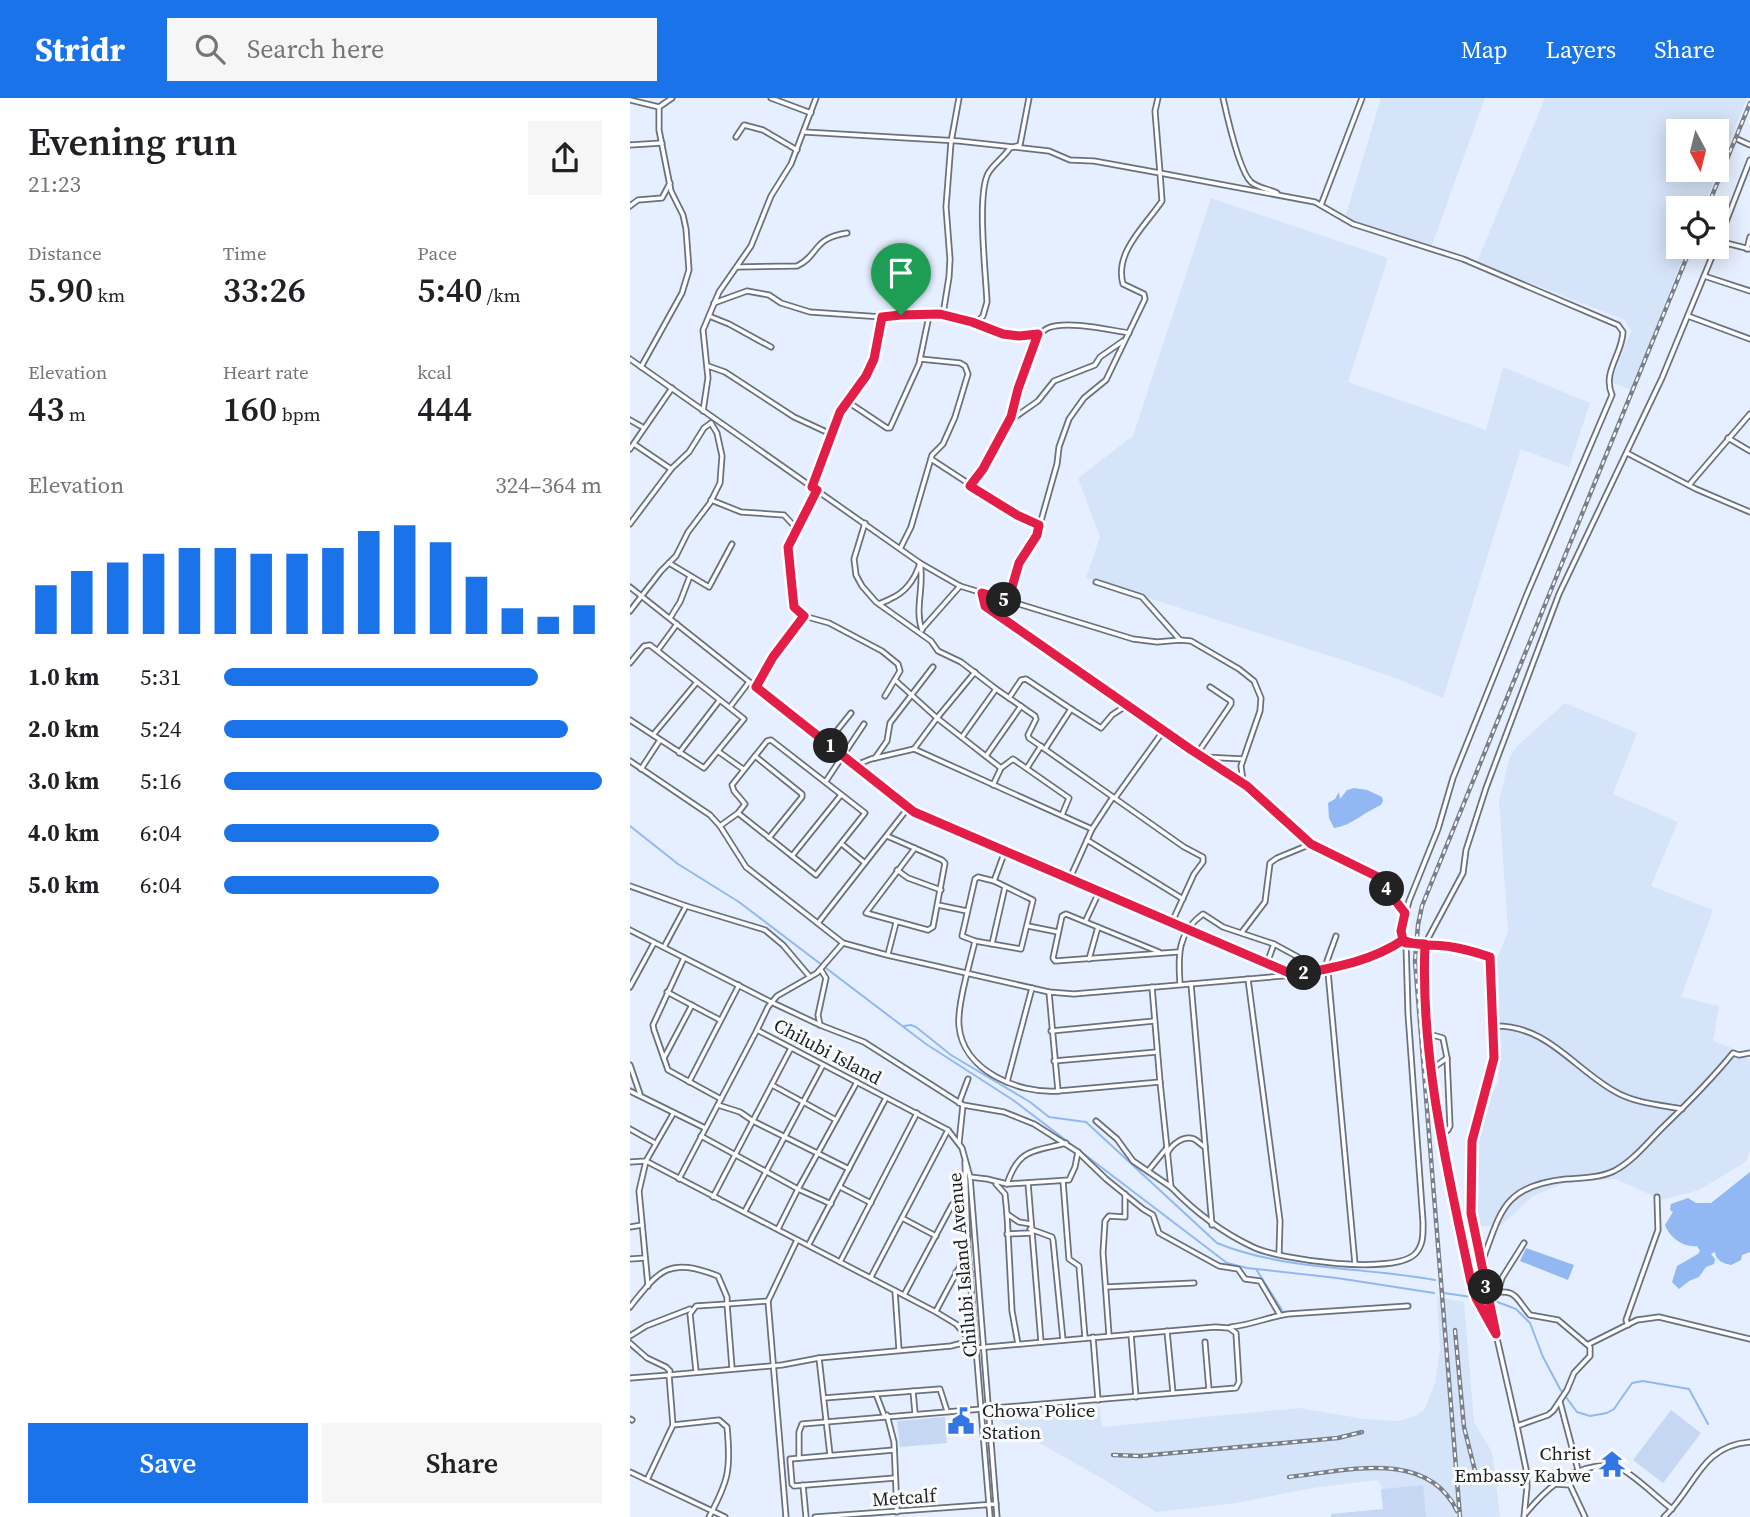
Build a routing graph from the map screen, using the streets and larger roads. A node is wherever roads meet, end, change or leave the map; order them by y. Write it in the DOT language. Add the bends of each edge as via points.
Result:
graph roads {
  1 [pos="672,98"];
  2 [pos="771,98"];
  3 [pos="816,98"];
  4 [pos="959,98"];
  5 [pos="1029,98"];
  6 [pos="1158,98"];
  7 [pos="1362,98"];
  8 [pos="1222,99"];
  9 [pos="630,100"];
  10 [pos="659,107"];
  11 [pos="811,113"];
  12 [pos="804,132"];
  13 [pos="736,137"];
  14 [pos="1737,139"];
  15 [pos="951,142"];
  16 [pos="662,143"];
  17 [pos="630,145"];
  18 [pos="1750,145"];
  19 [pos="1010,148"];
  20 [pos="797,150"];
  21 [pos="1750,160"];
  22 [pos="1160,173"];
  23 [pos="671,181"];
  24 [pos="1280,195"];
  25 [pos="1321,205"];
  26 [pos="630,206"];
  27 [pos="1729,213"];
  28 [pos="847,233"];
  29 [pos="1750,237"];
  30 [pos="1729,246"];
  31 [pos="1748,249"];
  32 [pos="1711,259"];
  33 [pos="737,268"];
  34 [pos="1704,276"];
  35 [pos="1750,291"];
  36 [pos="714,303"];
  37 [pos="940,314"];
  38 [pos="709,316"];
  39 [pos="929,316"];
  40 [pos="1688,316"];
  41 [pos="882,317"];
  42 [pos="975,324"];
  43 [pos="1129,333"];
  44 [pos="1038,334"];
  45 [pos="1750,339"];
  46 [pos="1125,341"];
  47 [pos="771,347"];
  48 [pos="630,359"];
  49 [pos="920,359"];
  50 [pos="641,366"];
  51 [pos="708,366"];
  52 [pos="671,388"];
  53 [pos="848,401"];
  54 [pos="703,411"];
  55 [pos="1750,414"];
  56 [pos="630,420"];
  57 [pos="713,420"];
  58 [pos="1009,421"];
  59 [pos="643,428"];
  60 [pos="833,435"];
  61 [pos="1728,438"];
  62 [pos="634,444"];
  63 [pos="630,449"];
  64 [pos="1750,452"];
  65 [pos="1627,453"];
  66 [pos="930,459"];
  67 [pos="671,470"];
  68 [pos="1689,485"];
  69 [pos="970,486"];
  70 [pos="814,488"];
  71 [pos="711,500"];
  72 [pos="1750,512"];
  73 [pos="864,523"];
  74 [pos="630,524"];
  75 [pos="1039,525"];
  76 [pos="796,528"];
  77 [pos="733,544"];
  78 [pos="900,547"];
  79 [pos="669,563"];
  80 [pos="920,563"];
  81 [pos="690,576"];
  82 [pos="1096,582"];
  83 [pos="960,586"];
  84 [pos="630,587"];
  85 [pos="982,593"];
  86 [pos="642,596"];
  87 [pos="1008,601"];
  88 [pos="879,604"];
  89 [pos="630,611"];
  90 [pos="804,616"];
  91 [pos="669,618"];
  92 [pos="677,624"];
  93 [pos="920,632"];
  94 [pos="1180,640"];
  95 [pos="658,650"];
  96 [pos="630,663"];
  97 [pos="933,667"];
  98 [pos="975,672"];
  99 [pos="895,680"];
  100 [pos="749,681"];
  101 [pos="696,682"];
  102 [pos="756,687"];
  103 [pos="1210,687"];
  104 [pos="996,689"];
  105 [pos="911,694"];
  106 [pos="884,696"];
  107 [pos="1009,698"];
  108 [pos="719,701"];
  109 [pos="1127,704"];
  110 [pos="1021,706"];
  111 [pos="730,707"];
  112 [pos="1071,709"];
  113 [pos="851,713"];
  114 [pos="937,718"];
  115 [pos="630,720"];
  116 [pos="864,724"];
  117 [pos="1164,730"];
  118 [pos="653,735"];
  119 [pos="962,737"];
  120 [pos="660,740"];
  121 [pos="827,743"];
  122 [pos="1043,747"];
  123 [pos="915,749"];
  124 [pos="679,752"];
  125 [pos="719,752"];
  126 [pos="1200,755"];
  127 [pos="843,756"];
  128 [pos="986,756"];
  129 [pos="755,757"];
  130 [pos="875,758"];
  131 [pos="1243,759"];
  132 [pos="630,761"];
  133 [pos="856,765"];
  134 [pos="1001,768"];
  135 [pos="1027,768"];
  136 [pos="641,769"];
  137 [pos="743,769"];
  138 [pos="826,781"];
  139 [pos="993,785"];
  140 [pos="1247,786"];
  141 [pos="841,795"];
  142 [pos="1114,798"];
  143 [pos="908,808"];
  144 [pos="738,813"];
  145 [pos="1062,815"];
  146 [pos="720,826"];
  147 [pos="1092,829"];
  148 [pos="887,836"];
  149 [pos="769,838"];
  150 [pos="1087,839"];
  151 [pos="842,844"];
  152 [pos="1311,844"];
  153 [pos="915,848"];
  154 [pos="1005,851"];
  155 [pos="792,856"];
  156 [pos="865,863"];
  157 [pos="897,870"];
  158 [pos="1070,878"];
  159 [pos="994,881"];
  160 [pos="630,886"];
  161 [pos="1005,887"];
  162 [pos="941,890"];
  163 [pos="1099,892"];
  164 [pos="1183,899"];
  165 [pos="938,905"];
  166 [pos="686,906"];
  167 [pos="967,911"];
  168 [pos="1405,913"];
  169 [pos="1086,920"];
  170 [pos="1172,922"];
  171 [pos="818,923"];
  172 [pos="896,923"];
  173 [pos="1028,926"];
  174 [pos="1098,927"];
  175 [pos="630,930"];
  176 [pos="1188,930"];
  177 [pos="1058,932"];
  178 [pos="1242,932"];
  179 [pos="1336,936"];
  180 [pos="975,941"];
  181 [pos="1404,941"];
  182 [pos="654,943"];
  183 [pos="844,943"];
  184 [pos="992,944"];
  185 [pos="1274,944"];
  186 [pos="1425,944"];
  187 [pos="664,947"];
  188 [pos="1159,952"];
  189 [pos="1178,952"];
  190 [pos="887,956"];
  191 [pos="684,958"];
  192 [pos="1089,959"];
  193 [pos="1267,963"];
  194 [pos="821,969"];
  195 [pos="1328,969"];
  196 [pos="968,974"];
  197 [pos="1296,974"];
  198 [pos="632,976"];
  199 [pos="810,977"];
  200 [pos="1248,979"];
  201 [pos="1191,984"];
  202 [pos="739,985"];
  203 [pos="1180,985"];
  204 [pos="630,987"];
  205 [pos="1152,987"];
  206 [pos="1032,988"];
  207 [pos="667,992"];
  208 [pos="1049,992"];
  209 [pos="771,1002"];
  210 [pos="692,1005"];
  211 [pos="720,1020"];
  212 [pos="1154,1021"];
  213 [pos="820,1025"];
  214 [pos="1494,1026"];
  215 [pos="757,1030"];
  216 [pos="1051,1031"];
  217 [pos="1429,1034"];
  218 [pos="791,1048"];
  219 [pos="1157,1052"];
  220 [pos="1750,1053"];
  221 [pos="664,1058"];
  222 [pos="1447,1058"];
  223 [pos="1054,1061"];
  224 [pos="630,1065"];
  225 [pos="823,1065"];
  226 [pos="1433,1068"];
  227 [pos="635,1079"];
  228 [pos="968,1079"];
  229 [pos="688,1082"];
  230 [pos="857,1082"];
  231 [pos="1007,1082"];
  232 [pos="1160,1082"];
  233 [pos="630,1083"];
  234 [pos="772,1086"];
  235 [pos="630,1091"];
  236 [pos="1058,1091"];
  237 [pos="641,1096"];
  238 [pos="721,1098"];
  239 [pos="886,1098"];
  240 [pos="804,1102"];
  241 [pos="961,1104"];
  242 [pos="718,1105"];
  243 [pos="1682,1109"];
  244 [pos="917,1113"];
  245 [pos="673,1114"];
  246 [pos="836,1120"];
  247 [pos="753,1121"];
  248 [pos="1096,1121"];
  249 [pos="705,1128"];
  250 [pos="630,1129"];
  251 [pos="948,1130"];
  252 [pos="1440,1134"];
  253 [pos="701,1136"];
  254 [pos="785,1137"];
  255 [pos="655,1143"];
  256 [pos="959,1143"];
  257 [pos="1066,1143"];
  258 [pos="1205,1147"];
  259 [pos="1077,1152"];
  260 [pos="1167,1152"];
  261 [pos="818,1153"];
  262 [pos="736,1154"];
  263 [pos="965,1160"];
  264 [pos="646,1161"];
  265 [pos="630,1162"];
  266 [pos="849,1169"];
  267 [pos="1148,1171"];
  268 [pos="767,1172"];
  269 [pos="970,1177"];
  270 [pos="679,1179"];
  271 [pos="993,1181"];
  272 [pos="1062,1181"];
  273 [pos="1028,1183"];
  274 [pos="1007,1184"];
  275 [pos="1171,1186"];
  276 [pos="840,1187"];
  277 [pos="798,1189"];
  278 [pos="965,1192"];
  279 [pos="1125,1192"];
  280 [pos="713,1197"];
  281 [pos="1657,1197"];
  282 [pos="871,1203"];
  283 [pos="831,1204"];
  284 [pos="745,1212"];
  285 [pos="1007,1213"];
  286 [pos="902,1218"];
  287 [pos="642,1225"];
  288 [pos="1212,1225"];
  289 [pos="630,1227"];
  290 [pos="778,1229"];
  291 [pos="1031,1229"];
  292 [pos="1007,1234"];
  293 [pos="936,1236"];
  294 [pos="797,1240"];
  295 [pos="1524,1243"];
  296 [pos="808,1245"];
  297 [pos="968,1252"];
  298 [pos="1279,1255"];
  299 [pos="645,1258"];
  300 [pos="630,1259"];
  301 [pos="840,1262"];
  302 [pos="1355,1264"];
  303 [pos="1481,1264"];
  304 [pos="956,1272"];
  305 [pos="970,1272"];
  306 [pos="871,1278"];
  307 [pos="1194,1283"];
  308 [pos="648,1286"];
  309 [pos="1106,1287"];
  310 [pos="895,1291"];
  311 [pos="1498,1292"];
  312 [pos="1487,1293"];
  313 [pos="641,1295"];
  314 [pos="904,1295"];
  315 [pos="630,1296"];
  316 [pos="768,1301"];
  317 [pos="727,1304"];
  318 [pos="1408,1306"];
  319 [pos="630,1307"];
  320 [pos="692,1308"];
  321 [pos="936,1312"];
  322 [pos="1280,1315"];
  323 [pos="1628,1325"];
  324 [pos="1229,1328"];
  325 [pos="1167,1331"];
  326 [pos="1131,1334"];
  327 [pos="1496,1334"];
  328 [pos="630,1336"];
  329 [pos="1109,1336"];
  330 [pos="1093,1337"];
  331 [pos="1085,1338"];
  332 [pos="1750,1339"];
  333 [pos="1063,1340"];
  334 [pos="970,1341"];
  335 [pos="1041,1342"];
  336 [pos="1205,1342"];
  337 [pos="630,1343"];
  338 [pos="1018,1344"];
  339 [pos="1588,1344"];
  340 [pos="976,1348"];
  341 [pos="983,1348"];
  342 [pos="899,1350"];
  343 [pos="819,1358"];
  344 [pos="773,1365"];
  345 [pos="732,1368"];
  346 [pos="696,1371"];
  347 [pos="669,1375"];
  348 [pos="630,1378"];
  349 [pos="1209,1390"];
  350 [pos="913,1391"];
  351 [pos="1173,1393"];
  352 [pos="876,1394"];
  353 [pos="1136,1397"];
  354 [pos="824,1398"];
  355 [pos="1561,1398"];
  356 [pos="1098,1400"];
  357 [pos="989,1408"];
  358 [pos="981,1409"];
  359 [pos="947,1411"];
  360 [pos="915,1413"];
  361 [pos="886,1415"];
  362 [pos="826,1421"];
  363 [pos="673,1424"];
  364 [pos="1517,1426"];
  365 [pos="1750,1442"];
  366 [pos="894,1450"];
  367 [pos="830,1455"];
  368 [pos="799,1458"];
  369 [pos="1578,1470"];
  370 [pos="630,1472"];
  371 [pos="791,1474"];
  372 [pos="782,1476"];
  373 [pos="895,1478"];
  374 [pos="648,1480"];
  375 [pos="803,1485"];
  376 [pos="1552,1485"];
  377 [pos="1526,1495"];
  378 [pos="1539,1497"];
  379 [pos="989,1504"];
  380 [pos="996,1504"];
  381 [pos="928,1509"];
  382 [pos="1672,1509"];
  383 [pos="712,1511"];
  384 [pos="897,1512"];
  385 [pos="1525,1516"];
  386 [pos="709,1517"];
  387 [pos="725,1517"];
  388 [pos="786,1517"];
  389 [pos="806,1517"];
  390 [pos="815,1517"];
  391 [pos="929,1517"];
  392 [pos="990,1517"];
  393 [pos="997,1517"];
  394 [pos="1585,1517"];
  395 [pos="1664,1517"];
  1 -- 10 [label="street"];
  2 -- 11 [label="street"];
  3 -- 11 [label="street"];
  4 -- 15 [label="street"];
  5 -- 19 [label="street" via="1020,145"];
  6 -- 22 [label="street"];
  7 -- 25 [label="street"];
  8 -- 24 [label="street" via="1248,178"];
  9 -- 10 [label="street"];
  10 -- 16 [label="street"];
  11 -- 12 [label="street"];
  12 -- 15 [label="street"];
  12 -- 20 [label="street"];
  13 -- 20 [label="street" via="744,125 763,130"];
  14 -- 18 [label="street"];
  15 -- 19 [label="street"];
  15 -- 37 [label="street" via="946,207 949,277"];
  16 -- 17 [label="street"];
  16 -- 23 [label="street"];
  19 -- 22 [label="street"];
  19 -- 42 [label="street" via="989,171 983,191 987,302"];
  20 -- 33 [label="street"];
  21 -- 27 [label="street"];
  22 -- 24 [label="street"];
  22 -- 43 [label="street" via="1162,201 1130,242 1123,269 1123,284 1145,296"];
  23 -- 26 [label="street" via="662,198 638,200"];
  23 -- 50 [label="street" via="683,215 689,270 682,293"];
  24 -- 25 [label="street"];
  25 -- 168 [label="street" via="1353,224 1463,260 1618,325 1623,332 1607,380 1612,395 1463,754"];
  28 -- 33 [label="street" via="824,240 801,264"];
  29 -- 31 [label="street"];
  30 -- 31 [label="street"];
  32 -- 34 [label="street"];
  33 -- 36 [label="street"];
  34 -- 35 [label="street"];
  34 -- 40 [label="street"];
  36 -- 38 [label="street"];
  36 -- 41 [label="street" via="747,290 810,312"];
  37 -- 39 [label="street"];
  37 -- 42 [label="street"];
  38 -- 47 [label="street"];
  38 -- 51 [label="street" via="703,336"];
  39 -- 41 [label="street"];
  39 -- 49 [label="street"];
  40 -- 45 [label="street"];
  40 -- 65 [label="street"];
  41 -- 53 [label="street" via="874,359"];
  42 -- 44 [label="street" via="1013,336"];
  43 -- 44 [label="street" via="1068,326"];
  43 -- 46 [label="street"];
  44 -- 58 [label="street"];
  46 -- 58 [label="street" via="1095,365 1054,382 1038,401"];
  46 -- 75 [label="street" via="1106,380 1084,398 1069,419"];
  48 -- 50 [label="street"];
  49 -- 53 [label="street" via="890,428"];
  49 -- 66 [label="street" via="960,363 968,374 943,444"];
  50 -- 52 [label="street"];
  51 -- 54 [label="street"];
  51 -- 60 [label="street" via="725,372 793,417"];
  52 -- 54 [label="street"];
  52 -- 59 [label="street"];
  53 -- 60 [label="street"];
  54 -- 57 [label="street"];
  55 -- 61 [label="street"];
  56 -- 59 [label="street"];
  57 -- 67 [label="street"];
  57 -- 70 [label="street"];
  57 -- 71 [label="street" via="722,466"];
  58 -- 69 [label="street"];
  59 -- 62 [label="street"];
  60 -- 70 [label="street"];
  61 -- 64 [label="street"];
  61 -- 68 [label="street"];
  62 -- 63 [label="street"];
  62 -- 67 [label="street"];
  65 -- 68 [label="street"];
  65 -- 186 [label="street" via="1559,594 1486,788 1463,873"];
  66 -- 69 [label="street"];
  66 -- 78 [label="street" via="911,527"];
  67 -- 74 [label="street"];
  68 -- 72 [label="street"];
  69 -- 75 [label="street"];
  70 -- 73 [label="street"];
  70 -- 76 [label="street"];
  71 -- 76 [label="street" via="741,513 784,515"];
  71 -- 79 [label="street"];
  73 -- 78 [label="street"];
  73 -- 88 [label="street" via="855,570 862,586"];
  75 -- 87 [label="street" via="1019,563"];
  76 -- 90 [label="street" via="788,553 794,607"];
  77 -- 81 [label="street" via="710,586"];
  78 -- 80 [label="street"];
  79 -- 81 [label="street"];
  79 -- 86 [label="street"];
  80 -- 83 [label="street"];
  80 -- 88 [label="street" via="915,580"];
  80 -- 93 [label="street"];
  81 -- 91 [label="street"];
  82 -- 94 [label="street" via="1142,597"];
  83 -- 85 [label="street"];
  83 -- 93 [label="street"];
  84 -- 86 [label="street"];
  85 -- 87 [label="street"];
  85 -- 109 [label="street" via="985,606 995,614"];
  86 -- 89 [label="street"];
  86 -- 91 [label="street"];
  87 -- 94 [label="street" via="1133,639"];
  88 -- 93 [label="street"];
  90 -- 99 [label="street" via="829,623 882,651 900,667"];
  90 -- 102 [label="street"];
  91 -- 92 [label="street"];
  92 -- 95 [label="street"];
  92 -- 100 [label="street"];
  93 -- 98 [label="street" via="938,651"];
  94 -- 131 [label="street" via="1208,649 1254,681 1261,698 1260,711"];
  95 -- 96 [label="street" via="647,644"];
  95 -- 101 [label="street"];
  97 -- 105 [label="street"];
  98 -- 104 [label="street"];
  98 -- 114 [label="street"];
  99 -- 105 [label="street"];
  99 -- 106 [label="street"];
  100 -- 102 [label="street"];
  100 -- 111 [label="street"];
  101 -- 108 [label="street"];
  101 -- 118 [label="street"];
  102 -- 121 [label="street"];
  103 -- 126 [label="street" via="1231,704"];
  104 -- 107 [label="street"];
  104 -- 119 [label="street"];
  105 -- 114 [label="street"];
  105 -- 130 [label="street" via="890,723 887,741"];
  107 -- 110 [label="street"];
  107 -- 112 [label="street" via="1026,679"];
  108 -- 111 [label="street"];
  108 -- 124 [label="street"];
  109 -- 112 [label="street" via="1101,728"];
  109 -- 117 [label="street"];
  110 -- 122 [label="street" via="1036,718 1028,735"];
  110 -- 128 [label="street"];
  111 -- 125 [label="street" via="744,719"];
  112 -- 122 [label="street"];
  113 -- 121 [label="street"];
  114 -- 119 [label="street"];
  114 -- 123 [label="street"];
  115 -- 118 [label="street"];
  116 -- 127 [label="street"];
  117 -- 126 [label="street"];
  117 -- 142 [label="street"];
  118 -- 120 [label="street"];
  119 -- 128 [label="street"];
  120 -- 124 [label="street"];
  120 -- 136 [label="street"];
  121 -- 127 [label="street"];
  122 -- 135 [label="street"];
  122 -- 142 [label="street"];
  123 -- 130 [label="street"];
  123 -- 139 [label="street"];
  124 -- 125 [label="street" via="704,768"];
  125 -- 137 [label="street"];
  126 -- 131 [label="street"];
  126 -- 140 [label="street"];
  127 -- 133 [label="street"];
  127 -- 138 [label="street"];
  128 -- 134 [label="street"];
  129 -- 137 [label="street"];
  129 -- 138 [label="street" via="771,740"];
  129 -- 149 [label="street" via="802,794"];
  130 -- 133 [label="street"];
  131 -- 140 [label="street"];
  132 -- 136 [label="street"];
  133 -- 143 [label="street"];
  134 -- 135 [label="street" via="1013,759"];
  134 -- 139 [label="street"];
  135 -- 145 [label="street" via="1069,798"];
  136 -- 146 [label="street"];
  137 -- 144 [label="street" via="732,785 744,804"];
  138 -- 141 [label="street"];
  139 -- 145 [label="street"];
  140 -- 152 [label="street"];
  141 -- 151 [label="street" via="865,813"];
  141 -- 155 [label="street"];
  142 -- 147 [label="street"];
  142 -- 164 [label="street" via="1203,857"];
  143 -- 148 [label="street"];
  143 -- 154 [label="street"];
  144 -- 146 [label="street"];
  144 -- 149 [label="street"];
  145 -- 147 [label="street"];
  146 -- 171 [label="street" via="746,867"];
  147 -- 150 [label="street"];
  148 -- 153 [label="street"];
  148 -- 156 [label="street"];
  149 -- 155 [label="street"];
  150 -- 158 [label="street"];
  150 -- 164 [label="street"];
  151 -- 155 [label="street" via="816,875"];
  151 -- 156 [label="street"];
  152 -- 168 [label="street" via="1376,876"];
  152 -- 178 [label="street" via="1270,863 1264,905"];
  153 -- 157 [label="street"];
  153 -- 162 [label="street" via="945,863"];
  154 -- 158 [label="street"];
  154 -- 159 [label="street"];
  156 -- 171 [label="street"];
  157 -- 162 [label="street"];
  157 -- 172 [label="street" via="866,911"];
  158 -- 163 [label="street"];
  159 -- 161 [label="street"];
  159 -- 167 [label="street" via="975,879"];
  160 -- 166 [label="street"];
  161 -- 173 [label="street" via="1033,900"];
  161 -- 184 [label="street"];
  162 -- 165 [label="street"];
  163 -- 169 [label="street"];
  163 -- 170 [label="street"];
  164 -- 170 [label="street"];
  165 -- 167 [label="street"];
  165 -- 172 [label="street" via="931,929"];
  166 -- 187 [label="street"];
  166 -- 199 [label="street" via="765,930"];
  167 -- 180 [label="street" via="962,936"];
  168 -- 181 [label="street"];
  169 -- 174 [label="street"];
  169 -- 177 [label="street" via="1064,914"];
  170 -- 176 [label="street"];
  171 -- 183 [label="street"];
  172 -- 190 [label="street"];
  173 -- 177 [label="street"];
  173 -- 184 [label="street" via="1021,949"];
  174 -- 188 [label="street"];
  174 -- 192 [label="street"];
  175 -- 182 [label="street, Chilubi Island"];
  176 -- 178 [label="street" via="1203,914"];
  176 -- 189 [label="street"];
  176 -- 193 [label="street"];
  177 -- 192 [label="street" via="1053,960"];
  178 -- 185 [label="street"];
  179 -- 195 [label="street" via="1328,954"];
  180 -- 184 [label="street"];
  180 -- 196 [label="street"];
  181 -- 186 [label="street"];
  181 -- 195 [label="street"];
  181 -- 302 [label="street" via="1423,1235 1418,1251 1406,1259 1381,1265"];
  182 -- 187 [label="street, Chilubi Island"];
  182 -- 198 [label="street"];
  183 -- 190 [label="street"];
  183 -- 194 [label="street"];
  185 -- 193 [label="street"];
  185 -- 197 [label="street" via="1298,957"];
  186 -- 214 [label="street" via="1490,957"];
  186 -- 217 [label="street"];
  187 -- 191 [label="street, Chilubi Island"];
  188 -- 189 [label="street"];
  188 -- 192 [label="street"];
  189 -- 203 [label="street"];
  190 -- 196 [label="street"];
  191 -- 202 [label="street, Chilubi Island"];
  191 -- 207 [label="street"];
  193 -- 197 [label="street"];
  194 -- 199 [label="street"];
  194 -- 213 [label="street" via="826,978"];
  195 -- 197 [label="street"];
  195 -- 302 [label="street"];
  196 -- 206 [label="street"];
  196 -- 231 [label="street" via="959,1017 961,1036 978,1066"];
  197 -- 200 [label="street"];
  198 -- 204 [label="street"];
  199 -- 209 [label="street"];
  200 -- 201 [label="street"];
  200 -- 298 [label="street" via="1280,1221"];
  201 -- 203 [label="street"];
  201 -- 258 [label="street"];
  202 -- 209 [label="street, Chilubi Island"];
  202 -- 211 [label="street"];
  203 -- 205 [label="street"];
  205 -- 208 [label="street"];
  205 -- 212 [label="street"];
  206 -- 208 [label="street"];
  206 -- 231 [label="street"];
  207 -- 210 [label="street"];
  207 -- 221 [label="street" via="653,1025"];
  208 -- 216 [label="street"];
  209 -- 213 [label="street"];
  209 -- 215 [label="street, Chilubi Island"];
  210 -- 211 [label="street"];
  210 -- 221 [label="street"];
  211 -- 229 [label="street"];
  212 -- 216 [label="street"];
  212 -- 219 [label="street"];
  213 -- 241 [label="street" via="864,1042"];
  214 -- 243 [label="street" via="1536,1034 1626,1097"];
  214 -- 303 [label="street" via="1494,1065 1472,1141 1471,1213"];
  215 -- 218 [label="street, Chilubi Island"];
  215 -- 238 [label="street"];
  216 -- 223 [label="street"];
  217 -- 222 [label="street" via="1443,1038"];
  217 -- 226 [label="street"];
  218 -- 225 [label="street, Chilubi Island"];
  218 -- 234 [label="street"];
  219 -- 223 [label="street"];
  219 -- 232 [label="street"];
  220 -- 243 [label="street" via="1732,1053"];
  221 -- 229 [label="street" via="671,1073"];
  222 -- 226 [label="street"];
  222 -- 252 [label="street" via="1450,1126"];
  223 -- 236 [label="street"];
  224 -- 227 [label="street"];
  225 -- 230 [label="street, Chilubi Island"];
  225 -- 240 [label="street"];
  226 -- 252 [label="street"];
  227 -- 233 [label="street"];
  227 -- 237 [label="street"];
  228 -- 241 [label="street"];
  229 -- 238 [label="street"];
  230 -- 239 [label="street, Chilubi Island"];
  230 -- 246 [label="street"];
  231 -- 236 [label="street" via="1033,1092"];
  232 -- 236 [label="street"];
  232 -- 260 [label="street"];
  234 -- 240 [label="street"];
  234 -- 247 [label="street"];
  235 -- 237 [label="street"];
  237 -- 245 [label="street"];
  238 -- 242 [label="street"];
  239 -- 244 [label="street, Chilubi Island"];
  239 -- 266 [label="street"];
  240 -- 246 [label="street"];
  240 -- 254 [label="street"];
  241 -- 256 [label="street"];
  241 -- 257 [label="street" via="1023,1119"];
  242 -- 247 [label="street"];
  242 -- 249 [label="street"];
  243 -- 303 [label="street" via="1635,1156 1612,1171 1546,1183 1509,1200 1498,1215"];
  244 -- 251 [label="street, Chilubi Island"];
  244 -- 282 [label="street"];
  245 -- 249 [label="street"];
  245 -- 255 [label="street"];
  246 -- 261 [label="street"];
  247 -- 254 [label="street"];
  247 -- 262 [label="street"];
  248 -- 267 [label="street"];
  249 -- 253 [label="street"];
  250 -- 255 [label="street"];
  251 -- 256 [label="street, Chilubi Island"];
  251 -- 286 [label="street"];
  252 -- 327 [label="street" via="1471,1282"];
  253 -- 262 [label="street"];
  253 -- 270 [label="street"];
  254 -- 261 [label="street"];
  254 -- 268 [label="street"];
  255 -- 264 [label="street"];
  256 -- 263 [label="street, Chilubi Island"];
  257 -- 259 [label="street"];
  257 -- 274 [label="street" via="1023,1156"];
  258 -- 260 [label="street" via="1186,1139"];
  258 -- 288 [label="street"];
  259 -- 272 [label="street" via="1069,1181"];
  259 -- 279 [label="street"];
  260 -- 267 [label="street"];
  260 -- 275 [label="street"];
  261 -- 266 [label="street"];
  261 -- 277 [label="street"];
  262 -- 268 [label="street"];
  262 -- 280 [label="street"];
  263 -- 269 [label="street, Chilubi Island Avenue"];
  263 -- 278 [label="street, Chilubi Island Avenue"];
  264 -- 265 [label="street"];
  264 -- 270 [label="street"];
  264 -- 287 [label="street" via="639,1184"];
  266 -- 276 [label="street"];
  267 -- 275 [label="street"];
  268 -- 277 [label="street"];
  268 -- 284 [label="street"];
  269 -- 271 [label="street"];
  269 -- 341 [label="street, Chilubi Island Avenue"];
  270 -- 280 [label="street"];
  271 -- 274 [label="street"];
  271 -- 285 [label="street" via="1005,1194"];
  272 -- 273 [label="street"];
  272 -- 331 [label="street" via="1069,1259 1079,1266"];
  273 -- 274 [label="street"];
  273 -- 291 [label="street"];
  275 -- 288 [label="street"];
  276 -- 282 [label="street"];
  276 -- 283 [label="street"];
  277 -- 283 [label="street"];
  277 -- 290 [label="street"];
  278 -- 293 [label="street" via="952,1205"];
  278 -- 297 [label="street, Chilubi Island Avenue"];
  279 -- 309 [label="street" via="1125,1217 1109,1216 1105,1221"];
  279 -- 322 [label="street" via="1155,1216 1159,1233 1219,1266 1238,1269 1245,1279 1259,1280"];
  280 -- 284 [label="street"];
  281 -- 323 [label="street" via="1658,1230"];
  282 -- 301 [label="street"];
  283 -- 296 [label="street"];
  284 -- 290 [label="street"];
  285 -- 291 [label="street"];
  285 -- 292 [label="street"];
  286 -- 293 [label="street"];
  286 -- 306 [label="street"];
  287 -- 289 [label="street"];
  287 -- 299 [label="street"];
  288 -- 298 [label="street"];
  290 -- 294 [label="street"];
  291 -- 292 [label="street"];
  291 -- 333 [label="street" via="1053,1240"];
  291 -- 335 [label="street"];
  292 -- 338 [label="street"];
  293 -- 314 [label="street"];
  294 -- 296 [label="street"];
  294 -- 316 [label="street"];
  295 -- 311 [label="street" via="1506,1269"];
  296 -- 301 [label="street"];
  297 -- 304 [label="street"];
  297 -- 305 [label="street, Chilubi Island Avenue"];
  298 -- 302 [label="street"];
  299 -- 300 [label="street"];
  299 -- 308 [label="street"];
  301 -- 306 [label="street"];
  303 -- 312 [label="street"];
  304 -- 305 [label="street"];
  304 -- 321 [label="street"];
  305 -- 340 [label="street, Chilubi Island Avenue"];
  306 -- 310 [label="street"];
  307 -- 309 [label="street"];
  308 -- 313 [label="street"];
  308 -- 317 [label="street" via="670,1267 702,1270 718,1276"];
  309 -- 329 [label="street"];
  310 -- 314 [label="street"];
  310 -- 342 [label="street"];
  311 -- 312 [label="street"];
  311 -- 339 [label="street" via="1518,1297 1530,1315 1558,1320"];
  312 -- 327 [label="street"];
  313 -- 315 [label="street"];
  313 -- 319 [label="street"];
  314 -- 321 [label="street"];
  316 -- 317 [label="street"];
  316 -- 344 [label="street"];
  317 -- 320 [label="street"];
  317 -- 345 [label="street"];
  318 -- 322 [label="street"];
  320 -- 328 [label="street"];
  320 -- 346 [label="street"];
  321 -- 334 [label="street" via="956,1324"];
  322 -- 324 [label="street"];
  323 -- 332 [label="street" via="1659,1317"];
  323 -- 339 [label="street"];
  324 -- 325 [label="street"];
  324 -- 349 [label="street" via="1236,1334 1239,1385"];
  325 -- 326 [label="street"];
  325 -- 351 [label="street"];
  326 -- 329 [label="street"];
  326 -- 353 [label="street"];
  327 -- 364 [label="street"];
  329 -- 330 [label="street"];
  330 -- 331 [label="street"];
  330 -- 356 [label="street"];
  331 -- 333 [label="street"];
  333 -- 335 [label="street"];
  334 -- 340 [label="street"];
  334 -- 342 [label="street"];
  335 -- 338 [label="street"];
  336 -- 349 [label="street"];
  337 -- 347 [label="street" via="666,1367"];
  338 -- 341 [label="street"];
  339 -- 355 [label="street" via="1590,1356 1574,1373"];
  340 -- 341 [label="street"];
  340 -- 358 [label="street, Chilubi Island Avenue"];
  341 -- 357 [label="street, Chilubi Island Avenue"];
  342 -- 343 [label="street"];
  343 -- 344 [label="street"];
  343 -- 354 [label="street"];
  344 -- 345 [label="street"];
  344 -- 372 [label="street"];
  345 -- 346 [label="street"];
  346 -- 347 [label="street"];
  347 -- 348 [label="street"];
  347 -- 363 [label="street"];
  349 -- 351 [label="street"];
  350 -- 352 [label="street"];
  350 -- 359 [label="street" via="942,1389"];
  350 -- 360 [label="street"];
  351 -- 353 [label="street"];
  352 -- 354 [label="street"];
  352 -- 361 [label="street"];
  353 -- 356 [label="street"];
  354 -- 362 [label="street"];
  355 -- 364 [label="street" via="1548,1415"];
  355 -- 369 [label="street"];
  356 -- 357 [label="street"];
  357 -- 358 [label="street"];
  357 -- 380 [label="street, Chilubi Island Avenue"];
  358 -- 359 [label="street"];
  358 -- 379 [label="street, Chilubi Island Avenue"];
  359 -- 360 [label="street"];
  360 -- 361 [label="street"];
  361 -- 362 [label="street"];
  361 -- 366 [label="street"];
  362 -- 367 [label="street"];
  362 -- 368 [label="street" via="800,1424"];
  363 -- 374 [label="street"];
  363 -- 383 [label="street" via="719,1420 726,1424 729,1471"];
  364 -- 377 [label="street"];
  365 -- 382 [label="street" via="1712,1455"];
  366 -- 367 [label="street"];
  366 -- 373 [label="street"];
  367 -- 368 [label="street"];
  368 -- 371 [label="street" via="790,1459"];
  369 -- 376 [label="street"];
  369 -- 382 [label="street" via="1616,1466"];
  370 -- 374 [label="street"];
  371 -- 372 [label="street"];
  371 -- 375 [label="street" via="793,1486"];
  372 -- 388 [label="street"];
  373 -- 375 [label="street"];
  373 -- 384 [label="street"];
  374 -- 383 [label="street"];
  375 -- 389 [label="street"];
  376 -- 378 [label="street"];
  376 -- 394 [label="street" via="1570,1485"];
  377 -- 378 [label="street"];
  377 -- 385 [label="street"];
  378 -- 385 [label="street"];
  379 -- 380 [label="street, Metcalf"];
  379 -- 381 [label="street, Metcalf"];
  379 -- 392 [label="street, Chilubi Island Avenue"];
  380 -- 393 [label="street, Chilubi Island Avenue"];
  381 -- 384 [label="street, Metcalf"];
  381 -- 391 [label="street"];
  382 -- 395 [label="street"];
  383 -- 386 [label="street"];
  383 -- 387 [label="street"];
  384 -- 390 [label="street, Metcalf"];
}
